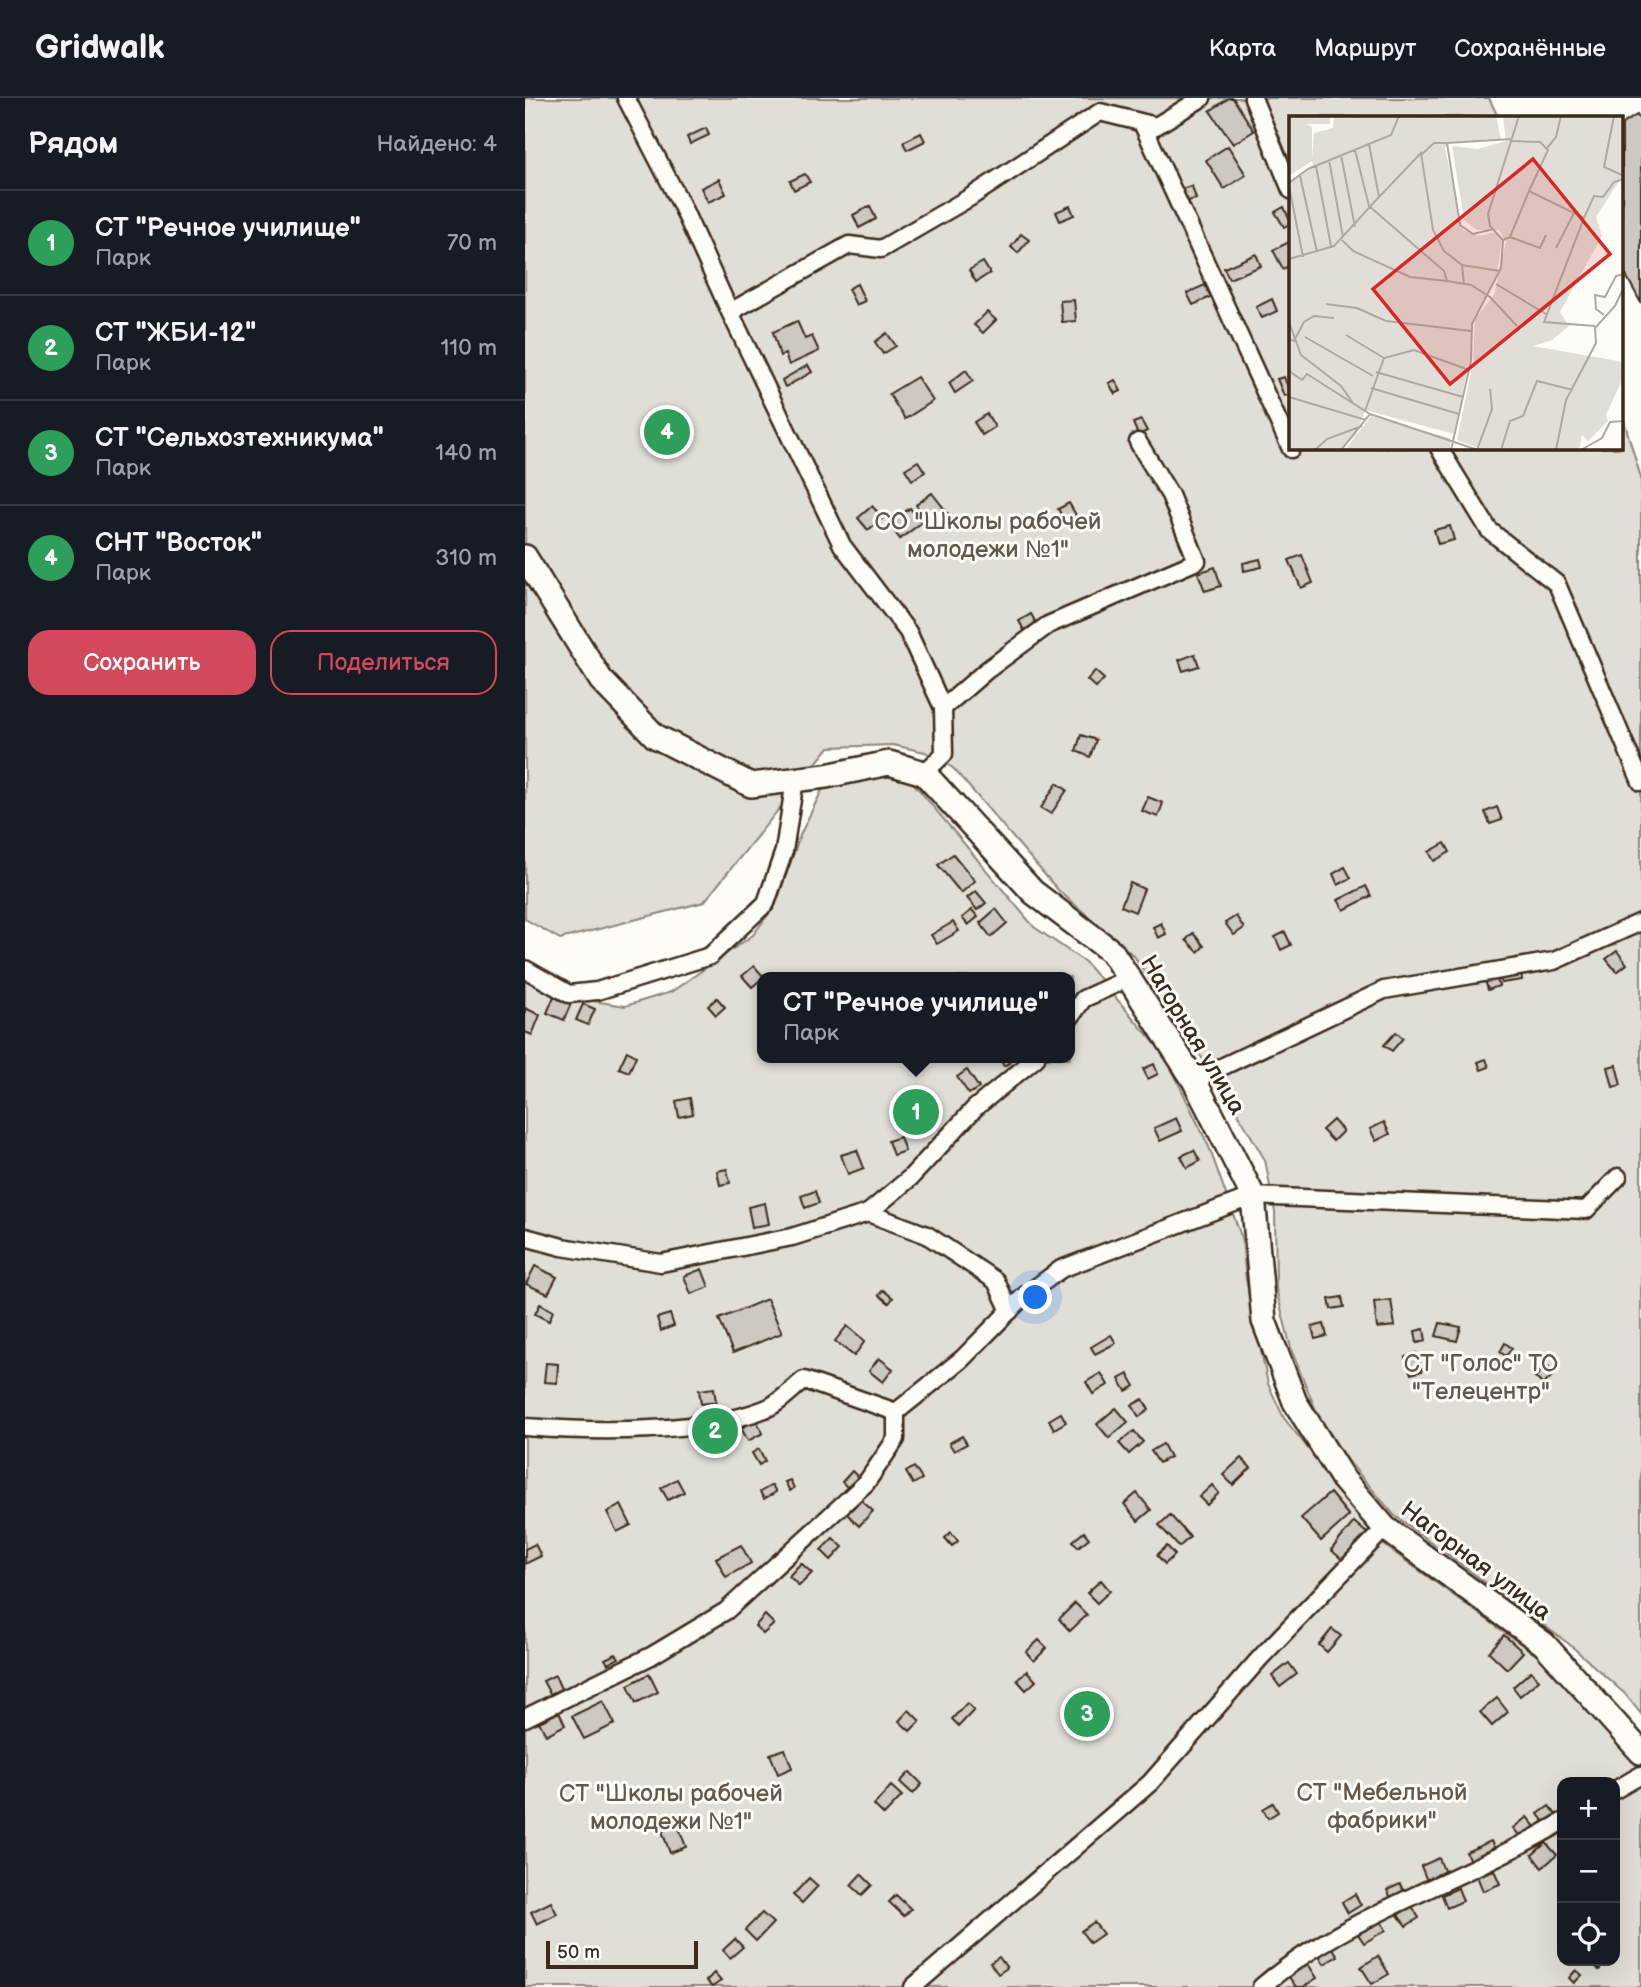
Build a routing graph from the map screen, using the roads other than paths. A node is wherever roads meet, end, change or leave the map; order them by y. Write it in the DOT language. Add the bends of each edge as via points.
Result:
graph roads {
  1 [pos="626,98"];
  2 [pos="1202,98"];
  3 [pos="1253,98"];
  4 [pos="1143,122"];
  5 [pos="1289,185"];
  6 [pos="730,312"];
  7 [pos="1138,442"];
  8 [pos="1289,445"];
  9 [pos="1440,450"];
  10 [pos="525,557"];
  11 [pos="943,708"];
  12 [pos="924,774"];
  13 [pos="795,780"];
  14 [pos="1641,782"];
  15 [pos="1641,922"];
  16 [pos="525,969"];
  17 [pos="1129,978"];
  18 [pos="1075,1011"];
  19 [pos="1030,1063"];
  20 [pos="1194,1080"];
  21 [pos="1618,1177"];
  22 [pos="1253,1196"];
  23 [pos="868,1213"];
  24 [pos="525,1237"];
  25 [pos="1010,1311"];
  26 [pos="896,1412"];
  27 [pos="525,1427"];
  28 [pos="1385,1528"];
  29 [pos="525,1718"];
  30 [pos="1641,1752"];
  31 [pos="1641,1775"];
  32 [pos="1620,1787"];
  33 [pos="1557,1825"];
  34 [pos="913,1987"];
  35 [pos="1261,1987"];
  1 -- 6 [label="street"];
  2 -- 4 [label="street" via="1156,126"];
  3 -- 5 [label="street"];
  4 -- 6 [label="street" via="1100,112 881,249 849,245"];
  4 -- 8 [label="street"];
  6 -- 11 [label="street" via="842,545 908,632"];
  7 -- 11 [label="street" via="1170,495 1197,561 1048,625"];
  9 -- 14 [label="street" via="1489,530 1557,584"];
  10 -- 13 [label="street, Нагорная улица" via="601,680 655,736 751,785"];
  11 -- 12 [label="street" via="944,754"];
  12 -- 13 [label="street, Нагорная улица" via="889,763"];
  12 -- 17 [label="street, Нагорная улица" via="1033,892 1112,952"];
  13 -- 16 [label="street" via="784,851 766,903 710,956 597,991 569,994"];
  15 -- 20 [label="street" via="1554,961 1384,990"];
  17 -- 18 [label="street" via="1083,999"];
  17 -- 20 [label="street, Нагорная улица"];
  19 -- 23 [label="street" via="975,1108 910,1178"];
  20 -- 22 [label="street, Нагорная улица"];
  21 -- 22 [label="street" via="1586,1210"];
  22 -- 25 [label="street" via="1061,1269"];
  22 -- 28 [label="street, Нагорная улица" via="1264,1321 1296,1402 1343,1479"];
  23 -- 24 [label="street" via="792,1237 661,1263"];
  23 -- 25 [label="street" via="927,1235 996,1281"];
  25 -- 26 [label="street" via="963,1359"];
  26 -- 27 [label="street" via="804,1380 767,1409 709,1423 588,1432"];
  26 -- 29 [label="street" via="896,1440 866,1483 726,1611 651,1656"];
  28 -- 30 [label="street, Нагорная улица" via="1544,1644"];
  28 -- 34 [label="street" via="1261,1657 1150,1783"];
  31 -- 32 [label="street"];
  33 -- 35 [label="street" via="1511,1852 1389,1907 1285,1966"];
}
